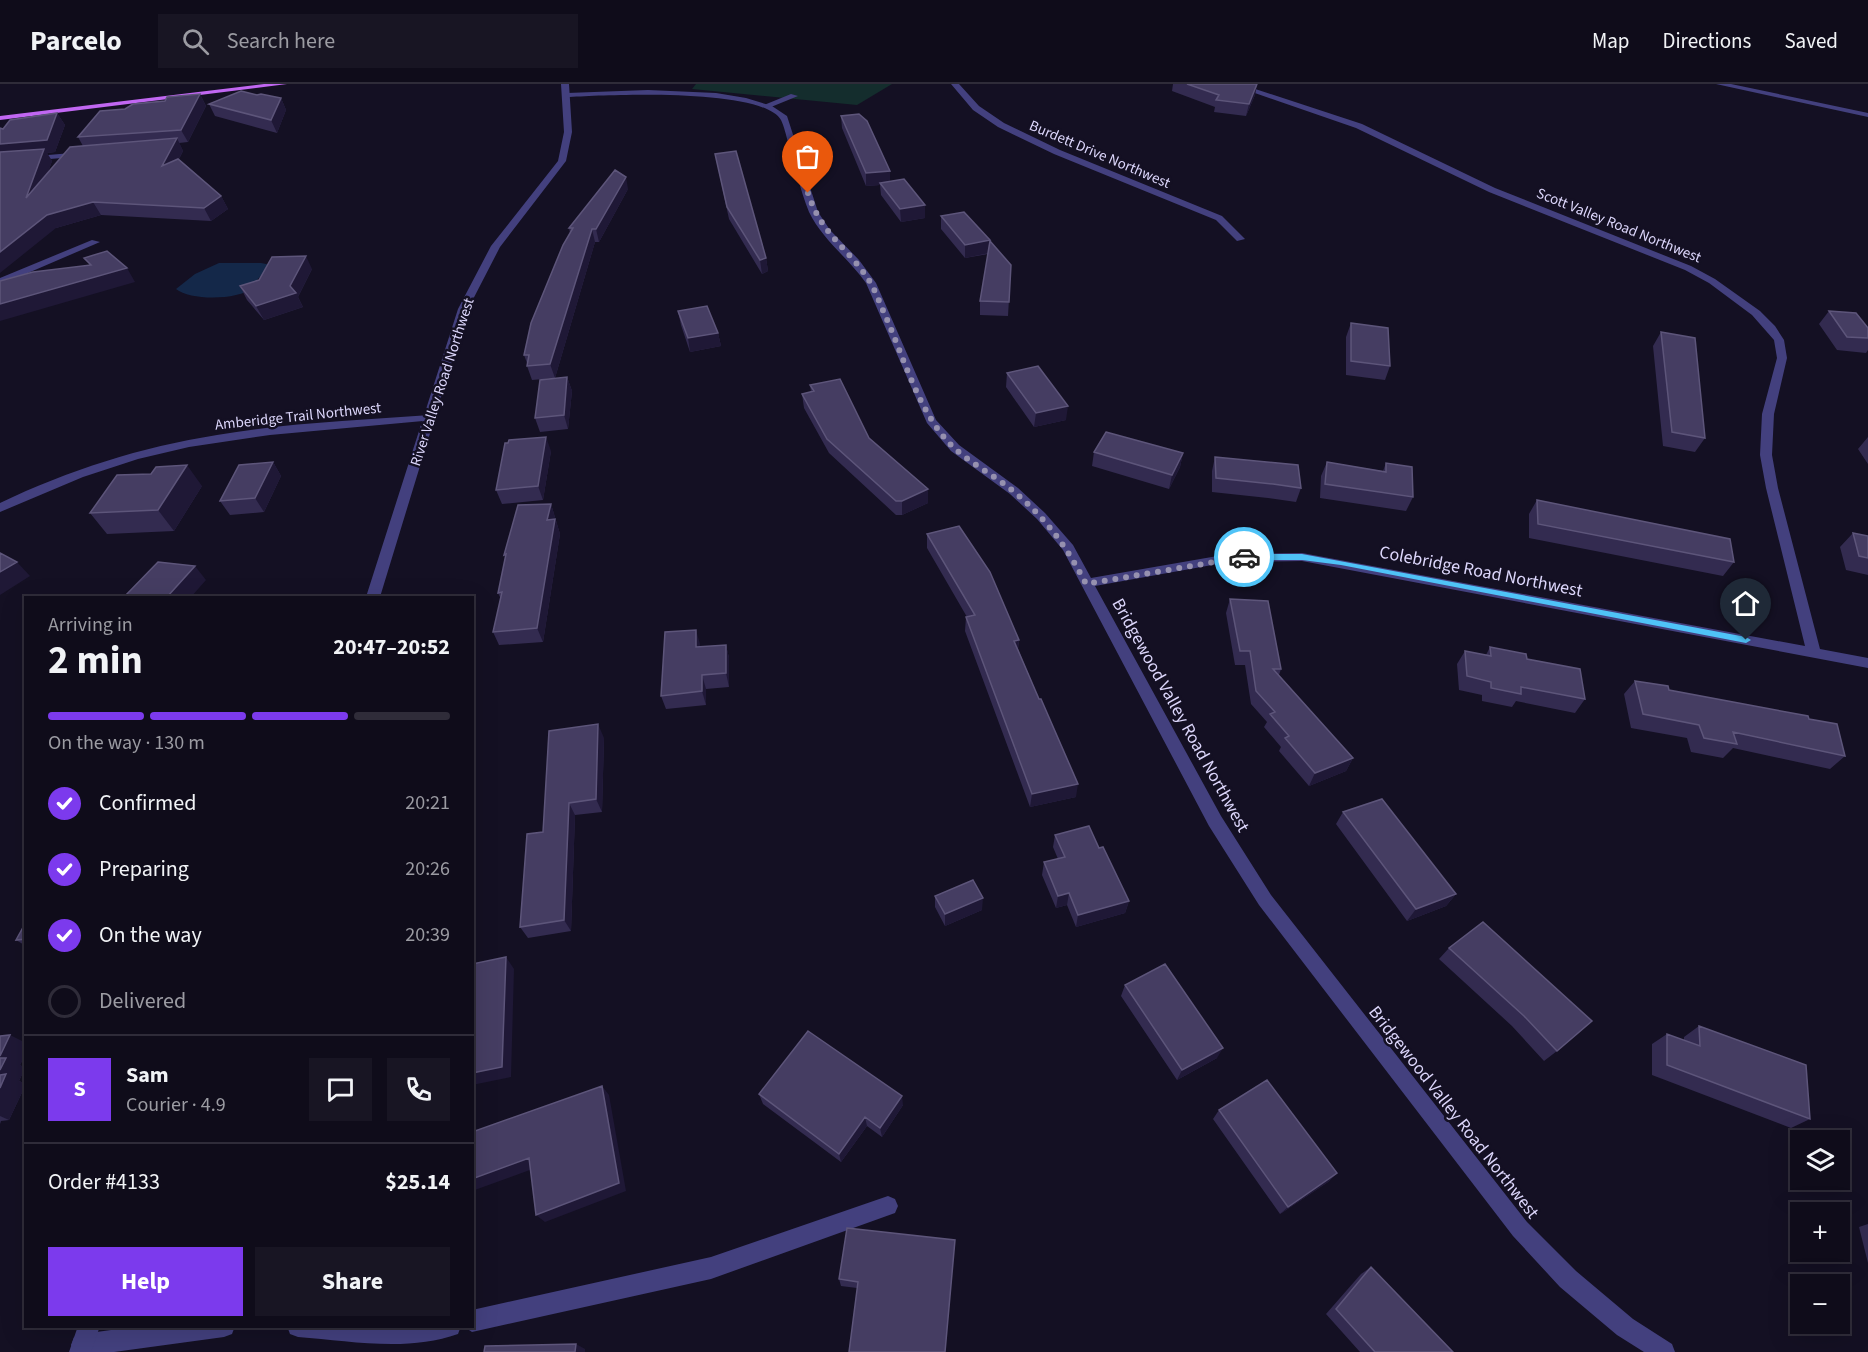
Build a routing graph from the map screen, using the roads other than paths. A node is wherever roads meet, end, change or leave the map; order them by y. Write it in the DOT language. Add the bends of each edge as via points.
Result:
graph roads {
  1 [pos="206,84"];
  2 [pos="283,84"];
  3 [pos="956,84"];
  4 [pos="1233,84"];
  5 [pos="1720,84"];
  6 [pos="196,85"];
  7 [pos="566,89"];
  8 [pos="794,96"];
  9 [pos="66,101"];
  10 [pos="768,105"];
  11 [pos="0,110"];
  12 [pos="1868,116"];
  13 [pos="0,118"];
  14 [pos="96,153"];
  15 [pos="0,161"];
  16 [pos="1240,239"];
  17 [pos="96,242"];
  18 [pos="0,282"];
  19 [pos="430,418"];
  20 [pos="0,508"];
  21 [pos="1086,584"];
  22 [pos="374,596"];
  23 [pos="1814,653"];
  24 [pos="1868,663"];
  25 [pos="888,1206"];
  26 [pos="474,1321"];
  27 [pos="205,1328"];
  28 [pos="323,1328"];
  29 [pos="441,1328"];
  30 [pos="84,1341"];
  31 [pos="1664,1352"];
  1 -- 6 [label="main road"];
  2 -- 13 [label="main road"];
  3 -- 16 [label="street, Burdett Drive Northwest" via="976,108 1001,125 1219,218"];
  4 -- 23 [label="street, Scott Valley Road Northwest" via="1359,126 1492,190 1688,268 1712,281 1764,321 1779,340 1782,357 1768,414 1766,455"];
  5 -- 12 [label="street"];
  7 -- 10 [label="street" via="681,94"];
  7 -- 19 [label="street, River Valley Road Northwest" via="570,115 567,149 562,161 496,246 471,291"];
  8 -- 10 [label="street"];
  9 -- 11 [label="main road"];
  10 -- 21 [label="street, Bridgewood Valley Road Northwest" via="784,118 814,212 871,284 931,422 955,448 1041,516 1068,548"];
  14 -- 15 [label="street"];
  17 -- 18 [label="street"];
  19 -- 20 [label="street, Amberidge Trail Northwest" via="257,433 194,443 64,480"];
  19 -- 22 [label="street, River Valley Road Northwest"];
  21 -- 23 [label="street, Colebridge Road Northwest" via="1229,558 1302,557"];
  21 -- 31 [label="street, Bridgewood Valley Road Northwest" via="1215,821 1265,900 1520,1229 1568,1279 1625,1327"];
  23 -- 24 [label="street, Colebridge Road Northwest"];
  25 -- 26 [label="street" via="711,1268"];
  27 -- 30 [label="street"];
  28 -- 29 [label="street" via="409,1335"];
}
